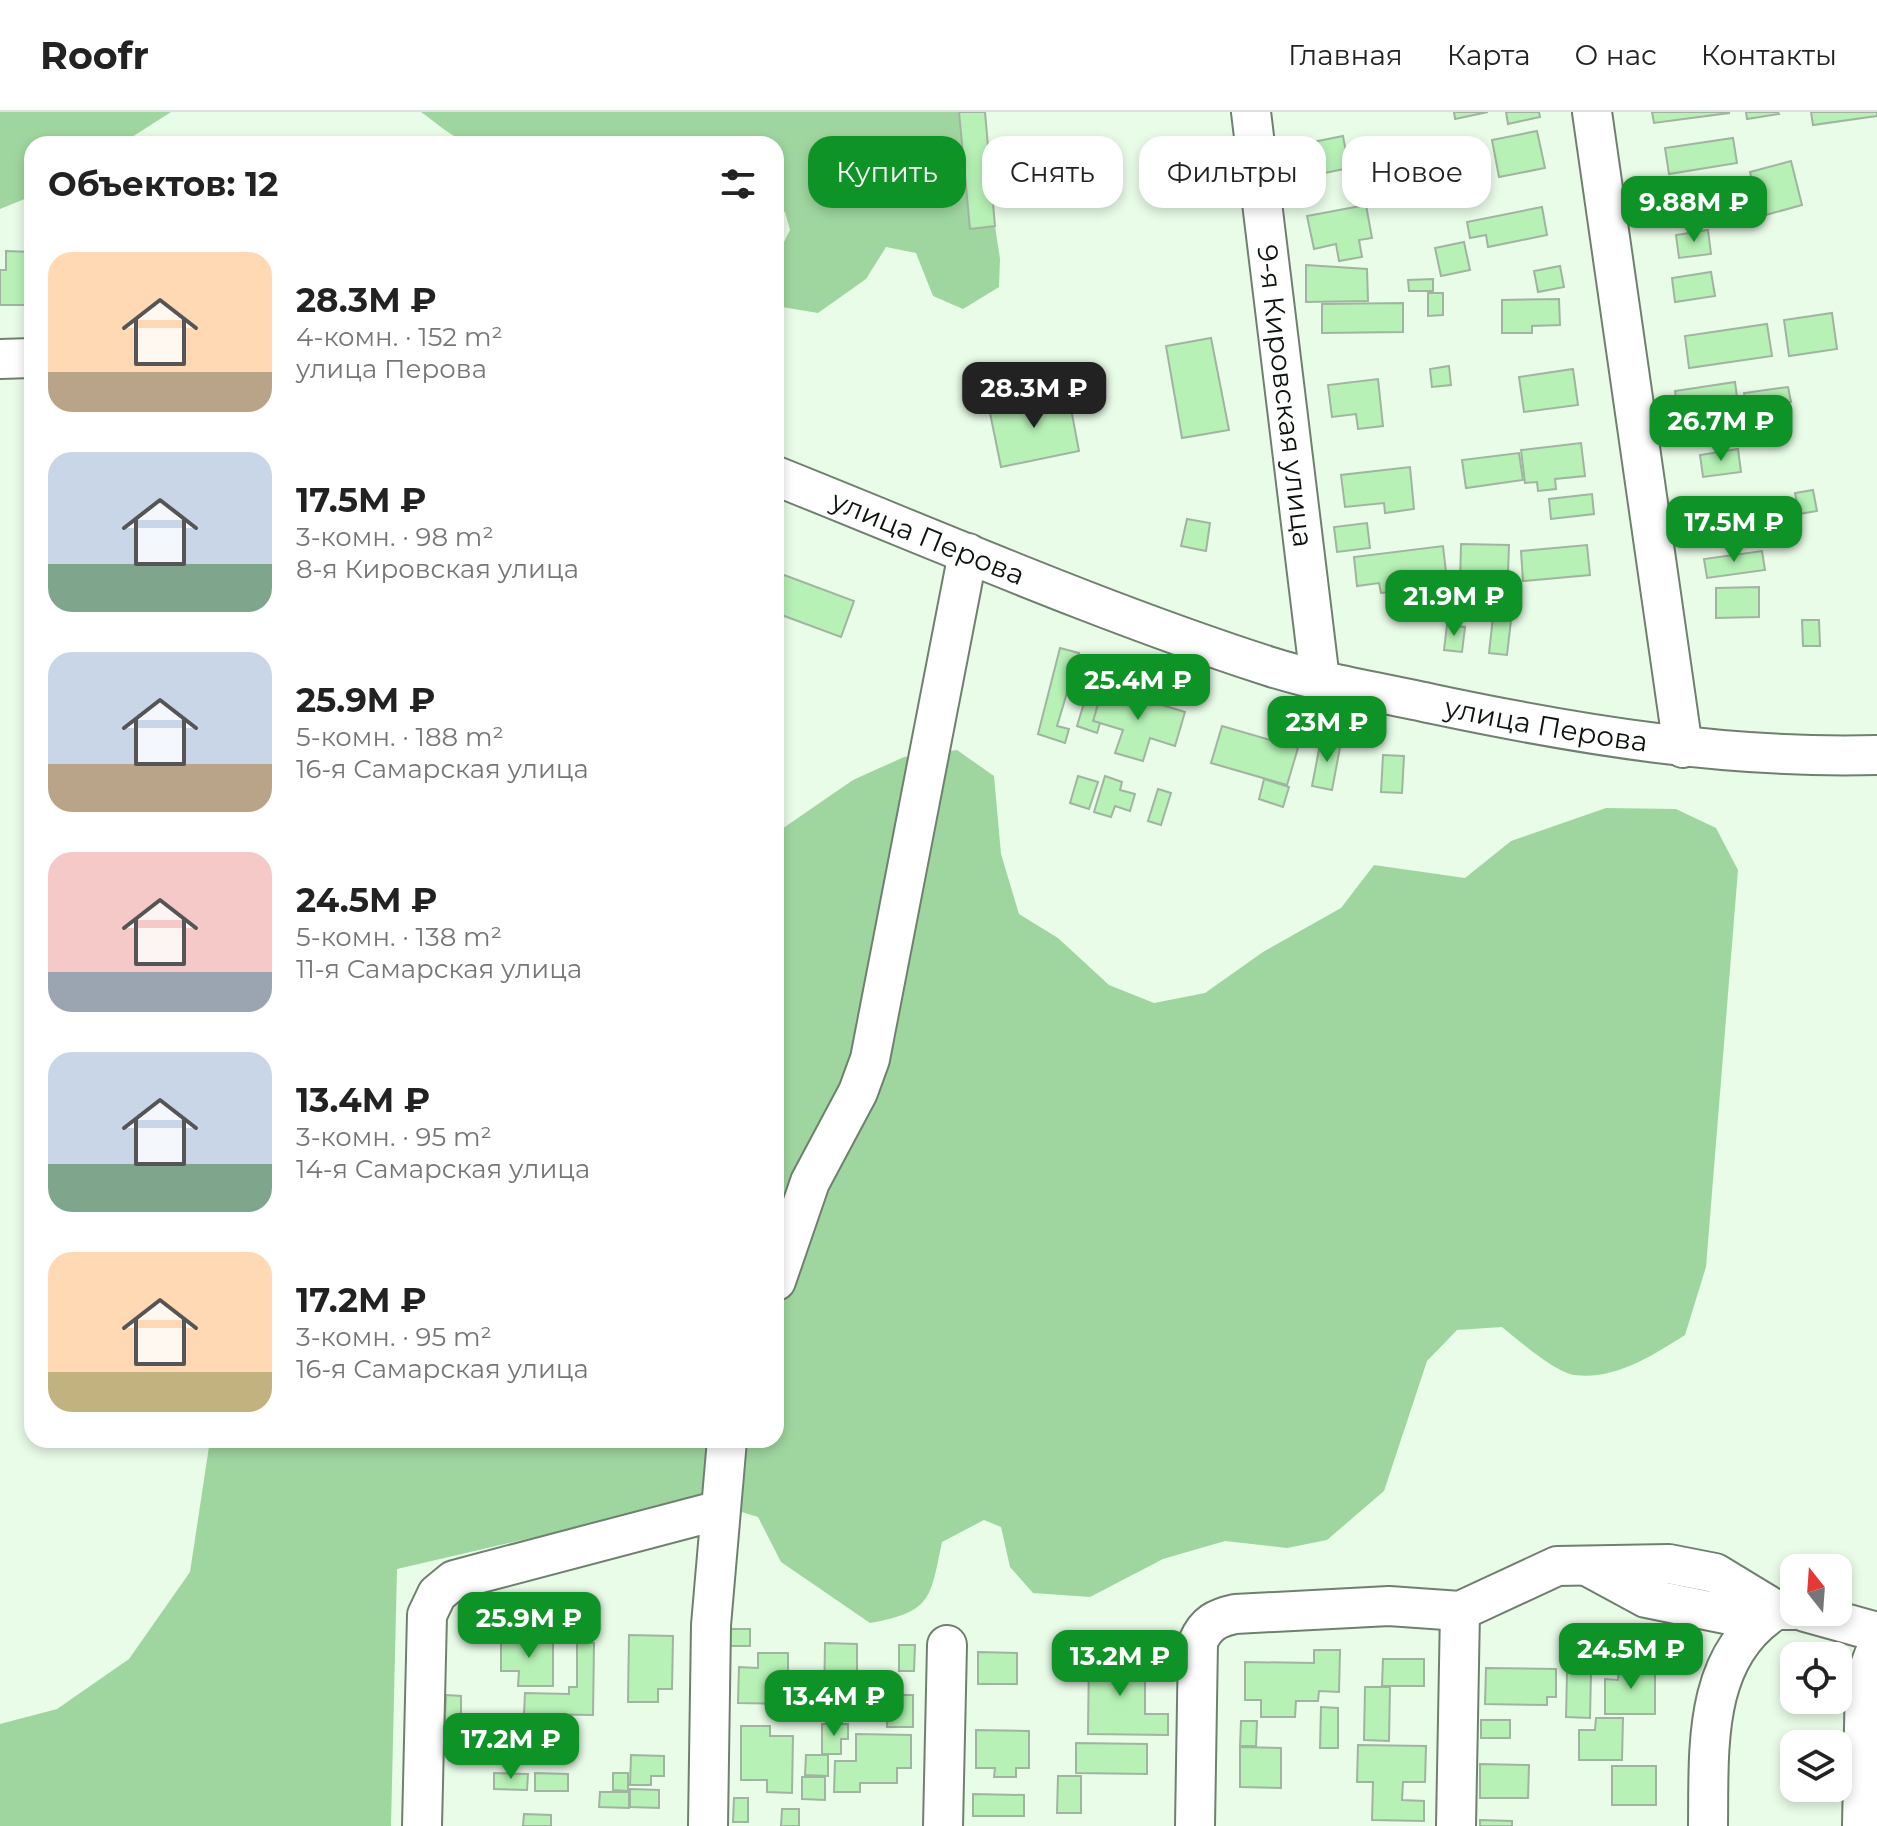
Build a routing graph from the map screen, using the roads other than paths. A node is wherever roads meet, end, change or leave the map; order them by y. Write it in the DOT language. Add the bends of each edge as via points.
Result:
graph roads {
  1 [pos="1251,112"];
  2 [pos="1592,112"];
  3 [pos="24,358"];
  4 [pos="0,359"];
  5 [pos="784,479"];
  6 [pos="968,553"];
  7 [pos="1320,680"];
  8 [pos="1683,748"];
  9 [pos="1877,755"];
  10 [pos="784,1258"];
  11 [pos="726,1448"];
  12 [pos="720,1510"];
  13 [pos="1460,1611"];
  14 [pos="1780,1611"];
  15 [pos="1780,1616"];
  16 [pos="1848,1626"];
  17 [pos="1877,1632"];
  18 [pos="947,1645"];
  19 [pos="1877,1647"];
  20 [pos="422,1826"];
  21 [pos="708,1826"];
  22 [pos="943,1826"];
  23 [pos="1195,1826"];
  24 [pos="1456,1826"];
  25 [pos="1708,1826"];
  26 [pos="1862,1826"];
  1 -- 7 [label="street, 9-я Кировская улица"];
  2 -- 8 [label="street"];
  3 -- 4 [label="street"];
  5 -- 6 [label="street, улица Перова"];
  6 -- 7 [label="street, улица Перова" via="1268,666"];
  6 -- 10 [label="street" via="870,1059 810,1182"];
  7 -- 8 [label="street, улица Перова"];
  8 -- 9 [label="street, улица Перова" via="1797,757"];
  11 -- 12 [label="street"];
  12 -- 20 [label="street" via="454,1580 437,1594 427,1615"];
  12 -- 21 [label="street" via="711,1625"];
  13 -- 14 [label="street" via="1557,1566 1669,1564 1715,1573"];
  13 -- 23 [label="street" via="1389,1606 1217,1618 1198,1642"];
  13 -- 24 [label="street"];
  15 -- 25 [label="street" via="1732,1656 1716,1691 1709,1741"];
  16 -- 17 [label="street"];
  18 -- 22 [label="street"];
  19 -- 26 [label="street" via="1865,1679"];
}
